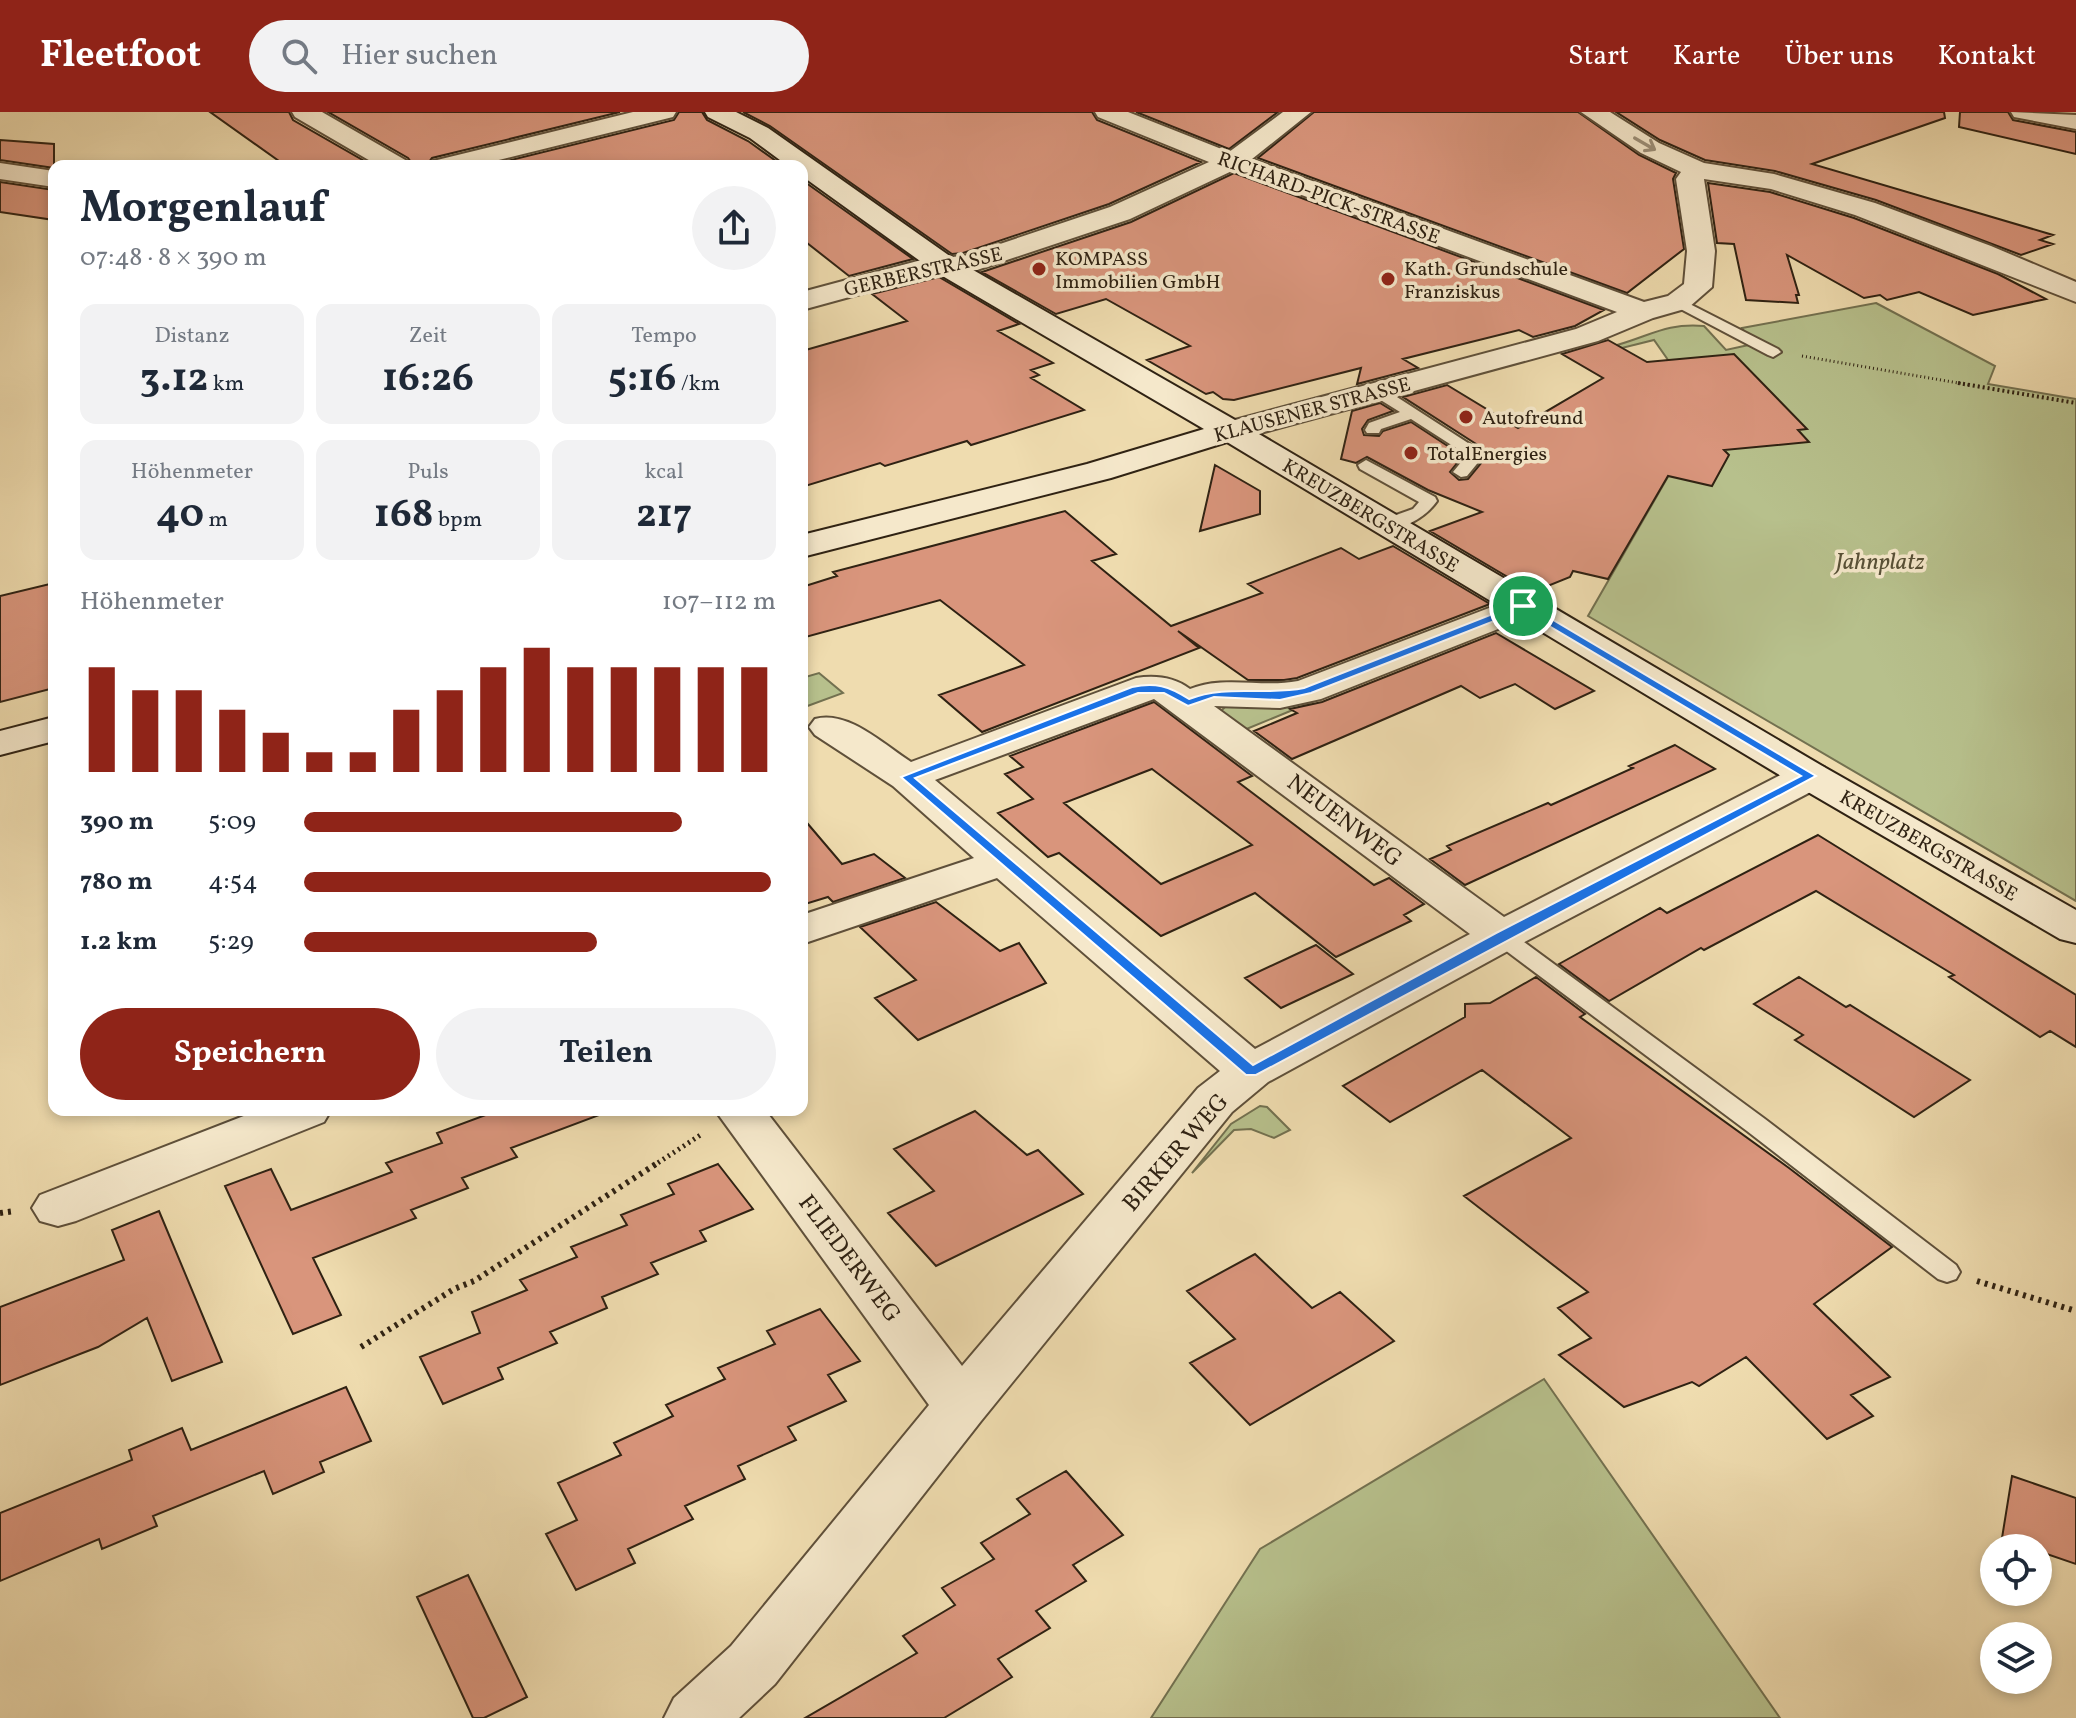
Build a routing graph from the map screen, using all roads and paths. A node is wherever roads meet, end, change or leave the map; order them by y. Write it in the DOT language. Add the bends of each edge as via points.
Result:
graph roads {
  1 [pos="304,112"];
  2 [pos="664,112"];
  3 [pos="717,112"];
  4 [pos="1107,112"];
  5 [pos="1299,112"];
  6 [pos="1593,112"];
  7 [pos="2023,112"];
  8 [pos="2076,122"];
  9 [pos="388,160"];
  10 [pos="467,160"];
  11 [pos="797,160"];
  12 [pos="1233,161"];
  13 [pos="808,168"];
  14 [pos="1698,170"];
  15 [pos="0,171"];
  16 [pos="48,178"];
  17 [pos="944,265"];
  18 [pos="2076,293"];
  19 [pos="808,299"];
  20 [pos="1678,302"];
  21 [pos="1643,312"];
  22 [pos="1773,352"];
  23 [pos="1377,391"];
  24 [pos="2076,403"];
  25 [pos="1151,409"];
  26 [pos="1411,414"];
  27 [pos="1373,430"];
  28 [pos="1231,431"];
  29 [pos="1366,465"];
  30 [pos="1099,471"];
  31 [pos="1461,472"];
  32 [pos="1388,524"];
  33 [pos="808,544"];
  34 [pos="1523,606"];
  35 [pos="1188,703"];
  36 [pos="829,727"];
  37 [pos="48,731"];
  38 [pos="0,743"];
  39 [pos="1810,776"];
  40 [pos="907,777"];
  41 [pos="1004,862"];
  42 [pos="808,928"];
  43 [pos="2076,929"];
  44 [pos="1501,936"];
  45 [pos="1251,1071"];
  46 [pos="292,1116"];
  47 [pos="730,1116"];
  48 [pos="744,1116"];
  49 [pos="58,1208"];
  50 [pos="1947,1272"];
  51 [pos="2076,1311"];
  52 [pos="361,1347"];
  53 [pos="961,1406"];
  54 [pos="696,1718"];
  1 -- 9 [label="street"];
  2 -- 10 [label="street"];
  3 -- 11 [label="street, KREUZBERGSTRASSE"];
  4 -- 12 [label="street, RICHARD-PICK-STRASSE"];
  5 -- 12 [label="street, GERBERSTRASSE"];
  6 -- 14 [label="street, one-way"];
  7 -- 8 [label="street"];
  12 -- 17 [label="street, GERBERSTRASSE" via="1065,233 967,264"];
  12 -- 21 [label="street, RICHARD-PICK-STRASSE"];
  13 -- 17 [label="street, KREUZBERGSTRASSE"];
  14 -- 18 [label="street" via="1774,182 1865,209"];
  14 -- 20 [label="street" via="1689,179 1701,251 1698,287"];
  15 -- 16 [label="street"];
  17 -- 19 [label="street, GERBERSTRASSE"];
  17 -- 25 [label="street, KREUZBERGSTRASSE"];
  20 -- 21 [label="street, KLAUSENER STRASSE"];
  20 -- 22 [label="lane"];
  21 -- 23 [label="street, KLAUSENER STRASSE" via="1587,335"];
  22 -- 24 [label="path"];
  23 -- 26 [label="lane"];
  23 -- 28 [label="street, KLAUSENER STRASSE"];
  25 -- 28 [label="street, KREUZBERGSTRASSE"];
  25 -- 30 [label="street"];
  26 -- 27 [label="lane"];
  26 -- 31 [label="lane" via="1477,454"];
  28 -- 30 [label="street, KLAUSENER STRASSE"];
  28 -- 32 [label="street, KREUZBERGSTRASSE"];
  29 -- 32 [label="lane" via="1424,493 1429,501 1419,513"];
  30 -- 33 [label="street, KLAUSENER STRASSE"];
  32 -- 34 [label="street, KREUZBERGSTRASSE"];
  34 -- 35 [label="street" via="1307,691 1280,696 1213,693"];
  34 -- 39 [label="street, KREUZBERGSTRASSE"];
  35 -- 40 [label="street, NEUENWEG" via="1167,690 1136,690"];
  35 -- 44 [label="street, NEUENWEG"];
  36 -- 40 [label="street"];
  37 -- 38 [label="street"];
  39 -- 43 [label="street, KREUZBERGSTRASSE"];
  39 -- 44 [label="street, BIRKER WEG"];
  40 -- 41 [label="street"];
  41 -- 42 [label="street"];
  41 -- 45 [label="street"];
  44 -- 45 [label="street, BIRKER WEG"];
  44 -- 50 [label="lane" via="1762,1122"];
  45 -- 53 [label="street, BIRKER WEG" via="1215,1100"];
  46 -- 49 [label="street"];
  47 -- 52 [label="path" via="474,1281"];
  48 -- 53 [label="street, FLIEDERWEG"];
  50 -- 51 [label="path"];
  53 -- 54 [label="street, BIRKER WEG" via="753,1665"];
}
